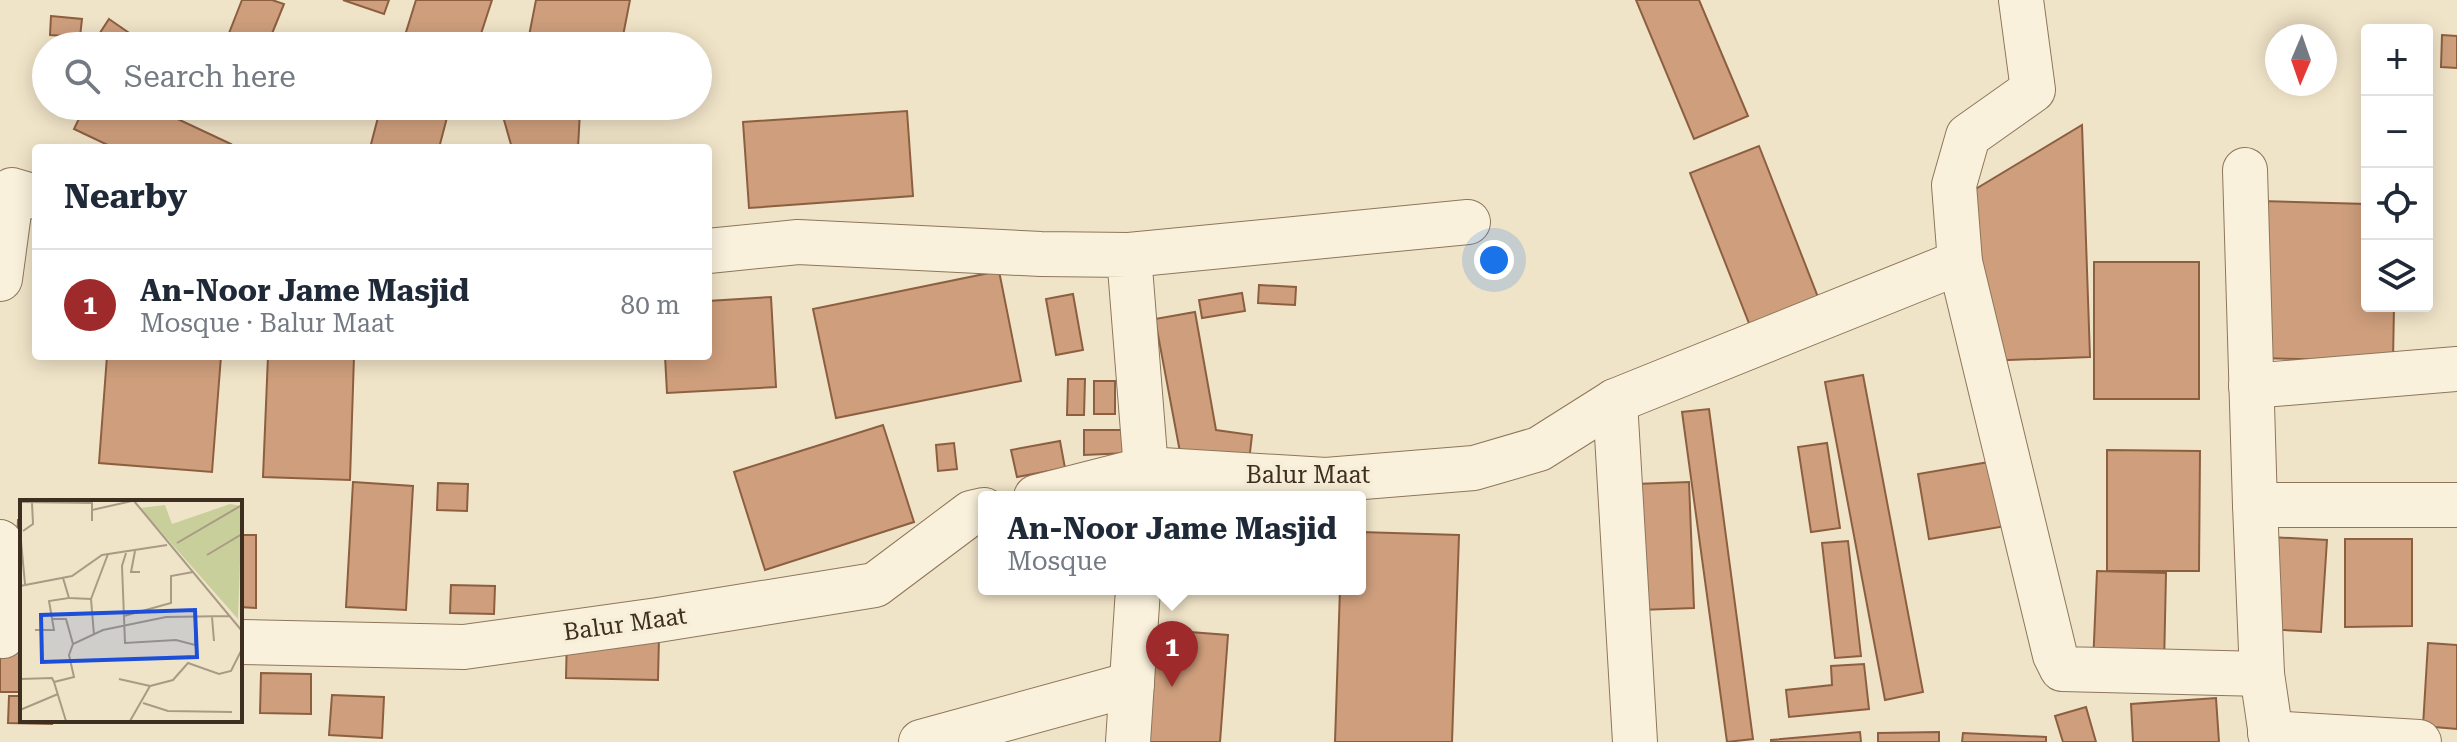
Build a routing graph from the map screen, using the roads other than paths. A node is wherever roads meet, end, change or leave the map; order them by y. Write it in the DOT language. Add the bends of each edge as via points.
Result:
graph roads {
  1 [pos="2021,0"];
  2 [pos="2245,170"];
  3 [pos="32,196"];
  4 [pos="1468,222"];
  5 [pos="712,251"];
  6 [pos="1129,255"];
  7 [pos="1960,262"];
  8 [pos="0,279"];
  9 [pos="2457,369"];
  10 [pos="2251,386"];
  11 [pos="1615,401"];
  12 [pos="1145,483"];
  13 [pos="1083,491"];
  14 [pos="2255,505"];
  15 [pos="2457,505"];
  16 [pos="978,511"];
  17 [pos="0,542"];
  18 [pos="1138,595"];
  19 [pos="8,636"];
  20 [pos="242,642"];
  21 [pos="2262,674"];
  22 [pos="1132,684"];
  23 [pos="2271,737"];
  24 [pos="921,742"];
  25 [pos="1128,742"];
  26 [pos="1635,742"];
  27 [pos="2419,742"];
  1 -- 7 [label="street" via="2033,90 1968,136 1954,185"];
  2 -- 10 [label="street"];
  3 -- 8 [label="street" via="12,190"];
  4 -- 6 [label="street"];
  5 -- 6 [label="street" via="798,242"];
  6 -- 12 [label="street"];
  7 -- 11 [label="street, Balur Maat"];
  7 -- 21 [label="street" via="2062,669"];
  9 -- 10 [label="street"];
  10 -- 14 [label="street"];
  11 -- 12 [label="street, Balur Maat" via="1539,449 1474,468 1326,480"];
  11 -- 26 [label="street"];
  12 -- 13 [label="street, Balur Maat"];
  14 -- 15 [label="street"];
  14 -- 21 [label="street"];
  16 -- 20 [label="street, Balur Maat" via="875,585 464,647"];
  17 -- 19 [label="street"];
  18 -- 22 [label="street"];
  21 -- 23 [label="street"];
  22 -- 24 [label="street"];
  22 -- 25 [label="street"];
  23 -- 27 [label="street"];
}
